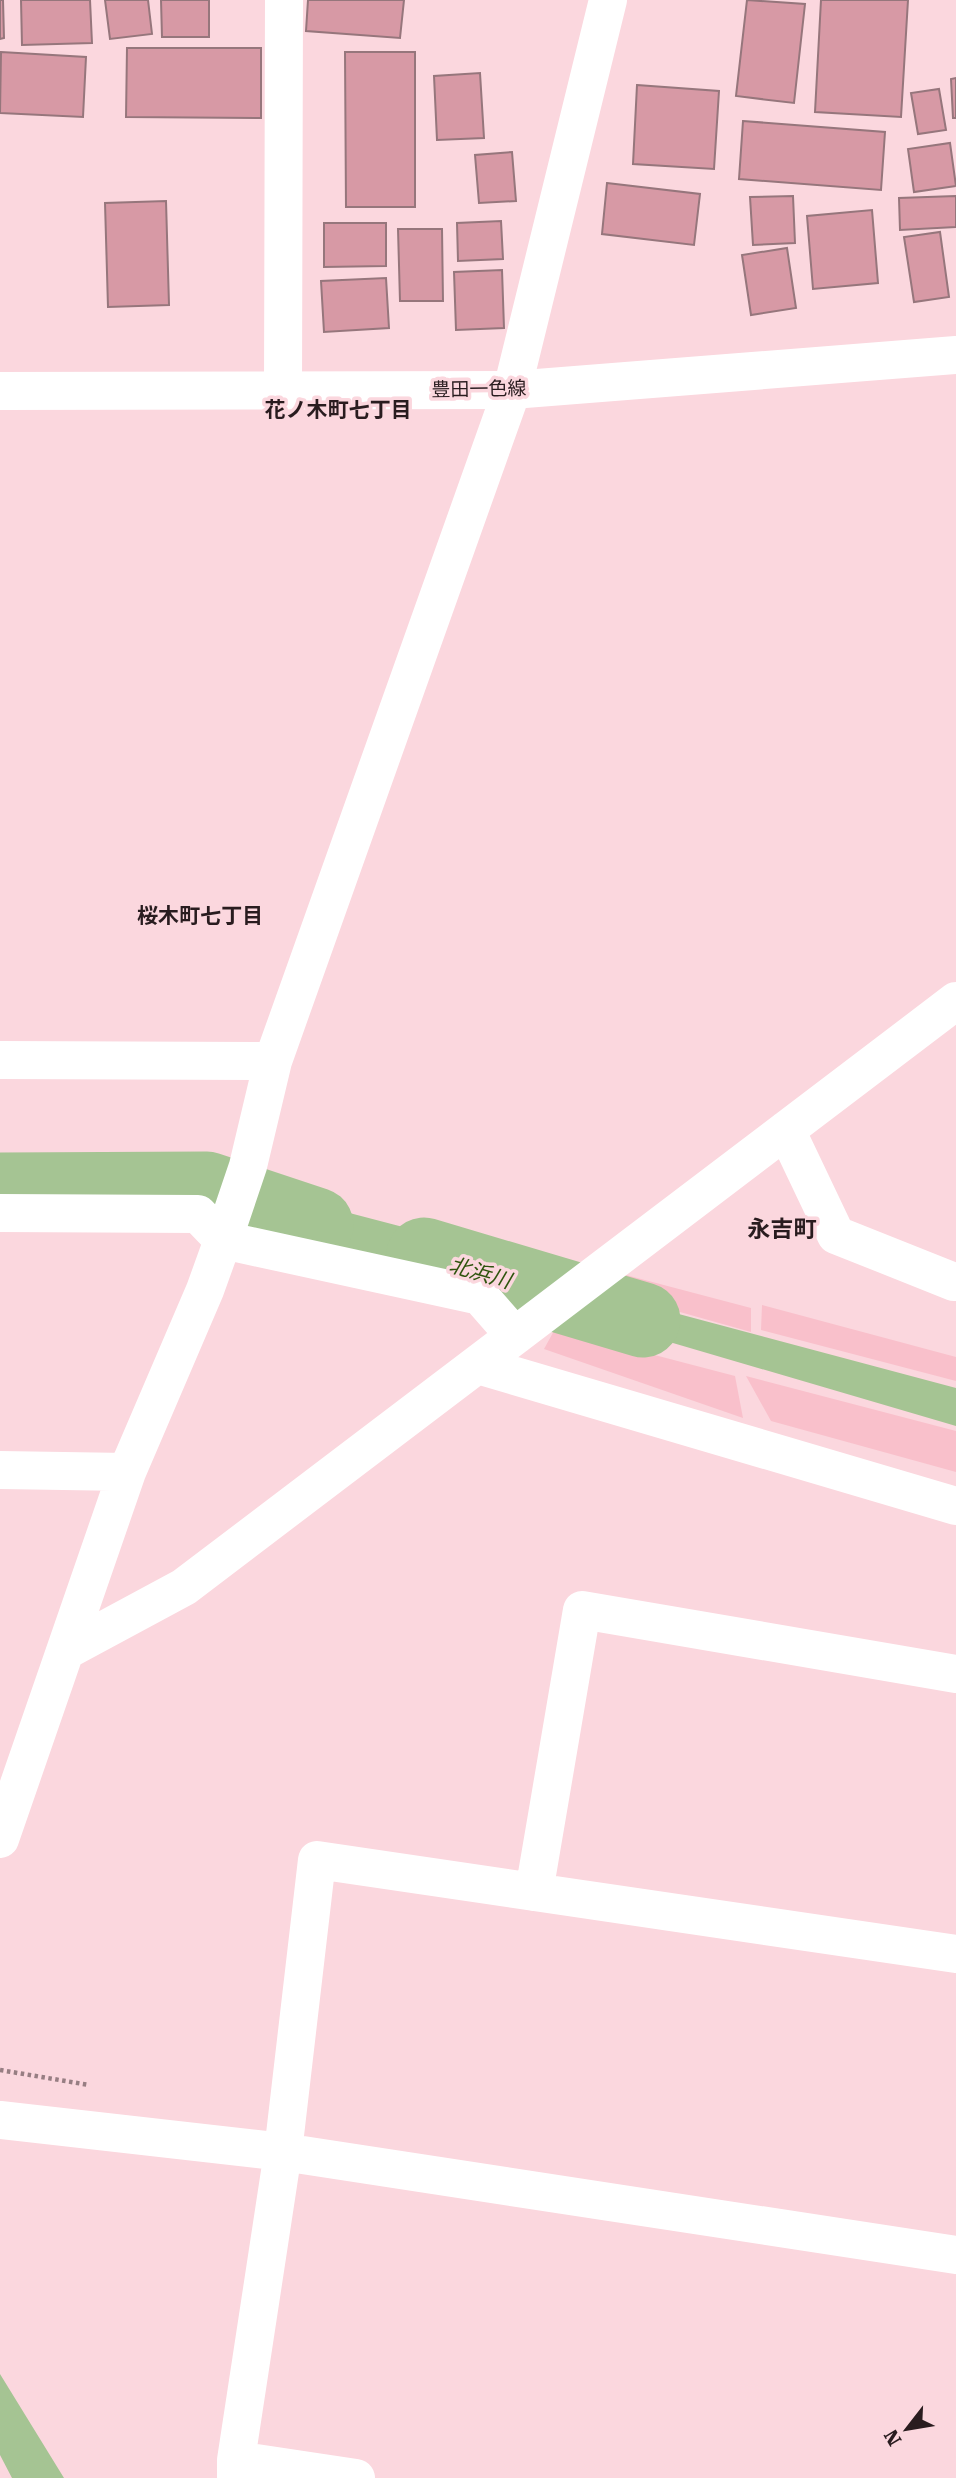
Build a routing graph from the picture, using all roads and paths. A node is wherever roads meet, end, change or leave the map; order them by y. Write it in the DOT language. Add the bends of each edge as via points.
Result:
graph roads {
  1 [pos="284,0"];
  2 [pos="608,0"];
  3 [pos="956,355"];
  4 [pos="512,390"];
  5 [pos="0,391"];
  6 [pos="283,391"];
  7 [pos="956,1001"];
  8 [pos="0,1060"];
  9 [pos="273,1061"];
  10 [pos="786,1130"];
  11 [pos="0,1213"];
  12 [pos="223,1240"];
  13 [pos="954,1282"];
  14 [pos="521,1331"];
  15 [pos="478,1365"];
  16 [pos="0,1470"];
  17 [pos="127,1472"];
  18 [pos="956,1506"];
  19 [pos="67,1650"];
  20 [pos="956,1674"];
  21 [pos="0,1839"];
  22 [pos="534,1892"];
  23 [pos="956,1954"];
  24 [pos="0,2120"];
  25 [pos="282,2152"];
  26 [pos="956,2255"];
  27 [pos="236,2469"];
  28 [pos="356,2478"];
  1 -- 6 [label="street"];
  2 -- 4 [label="street"];
  3 -- 4 [label="street, 豊田一色線"];
  4 -- 6 [label="street, 豊田一色線"];
  4 -- 9 [label="street"];
  5 -- 6 [label="street, 豊田一色線"];
  7 -- 10 [label="street"];
  8 -- 9 [label="street"];
  9 -- 12 [label="street" via="248,1166"];
  10 -- 13 [label="street" via="836,1234"];
  10 -- 14 [label="street"];
  11 -- 12 [label="street" via="198,1214"];
  12 -- 14 [label="street" via="480,1296"];
  12 -- 17 [label="street"];
  14 -- 15 [label="street"];
  15 -- 18 [label="street"];
  15 -- 19 [label="street" via="184,1587"];
  16 -- 17 [label="street"];
  17 -- 19 [label="street"];
  19 -- 21 [label="street"];
  20 -- 22 [label="street" via="582,1610"];
  22 -- 23 [label="street"];
  22 -- 25 [label="street" via="317,1860"];
  24 -- 25 [label="street"];
  25 -- 26 [label="street"];
  25 -- 27 [label="street"];
  27 -- 28 [label="street"];
}
